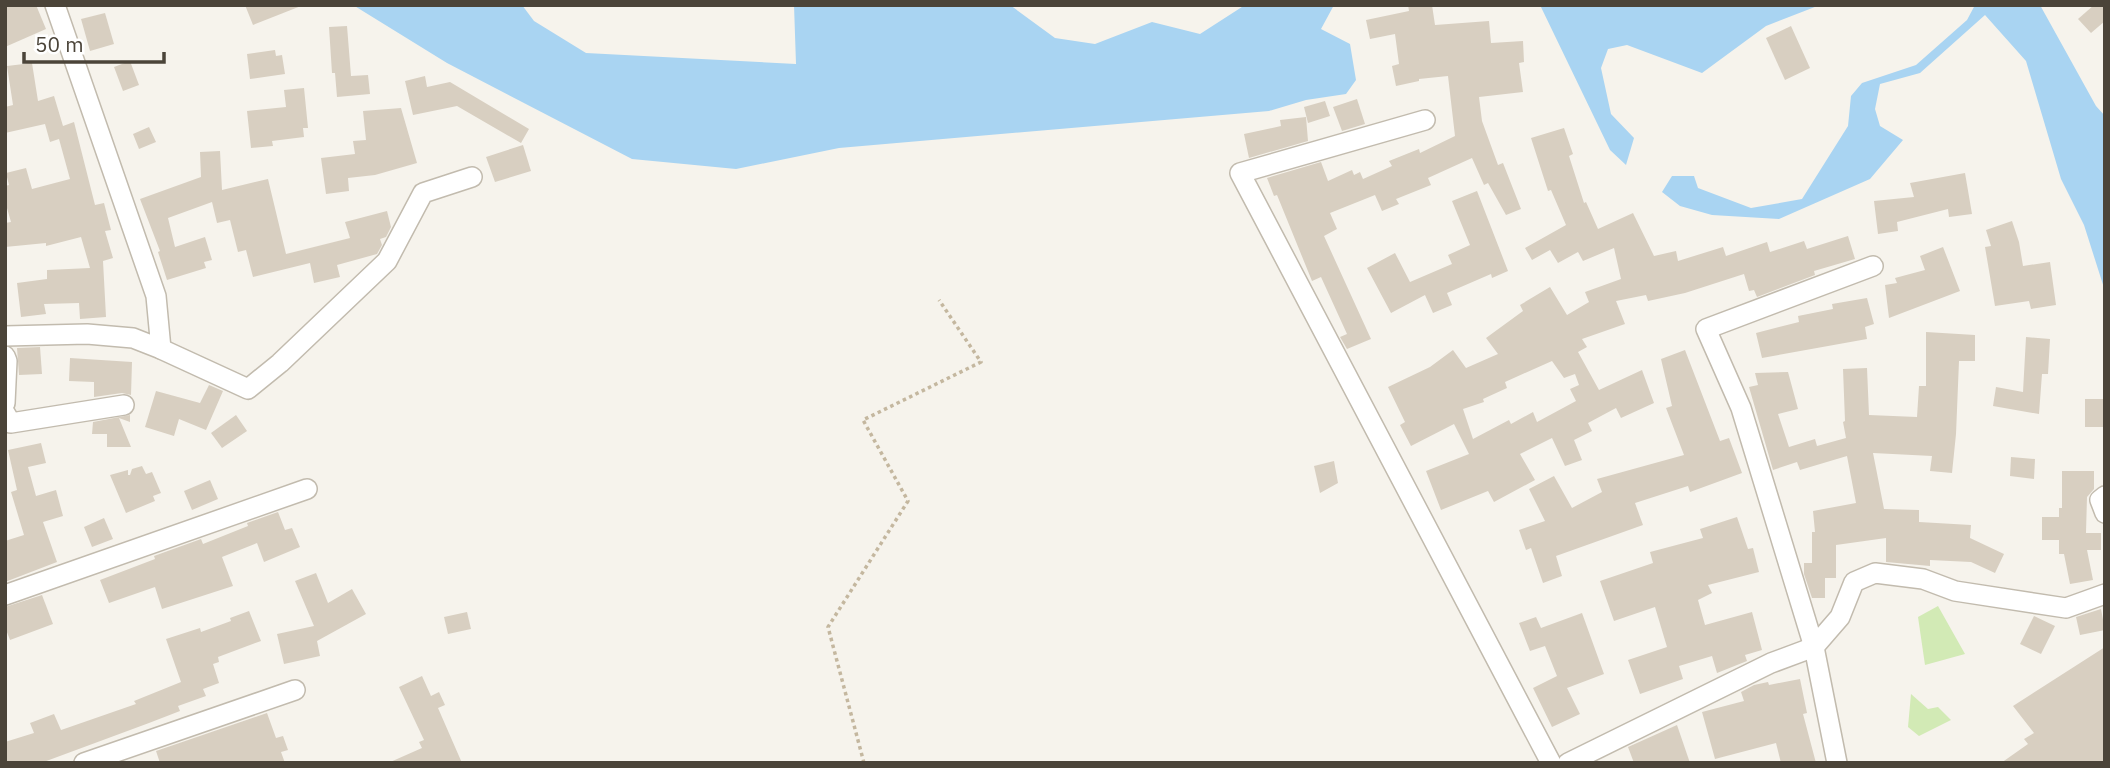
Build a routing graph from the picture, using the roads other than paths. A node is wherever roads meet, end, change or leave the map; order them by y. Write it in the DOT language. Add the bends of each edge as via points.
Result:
graph roads {
  1 [pos="55,5"];
  2 [pos="1425,120"];
  3 [pos="471,177"];
  4 [pos="1873,266"];
  5 [pos="5,336"];
  6 [pos="162,349"];
  7 [pos="5,356"];
  8 [pos="5,403"];
  9 [pos="124,405"];
  10 [pos="5,413"];
  11 [pos="307,489"];
  12 [pos="2105,496"];
  13 [pos="2105,513"];
  14 [pos="2105,594"];
  15 [pos="5,595"];
  16 [pos="1814,647"];
  17 [pos="295,691"];
  18 [pos="84,763"];
  19 [pos="1550,763"];
  20 [pos="1568,763"];
  21 [pos="1837,763"];
  1 -- 6 [label="street" via="156,296"];
  2 -- 19 [label="street" via="1240,173"];
  3 -- 6 [label="street" via="423,193 387,261 248,389"];
  4 -- 16 [label="street" via="1706,329 1741,408"];
  5 -- 6 [label="street" via="86,334 132,338"];
  7 -- 8 [label="street"];
  9 -- 10 [label="street" via="11,423"];
  11 -- 15 [label="street"];
  12 -- 13 [label="street" via="2100,500"];
  14 -- 16 [label="street" via="2066,608 1875,573 1854,582 1840,617"];
  16 -- 20 [label="street" via="1771,663"];
  16 -- 21 [label="street"];
  17 -- 18 [label="street"];
}
